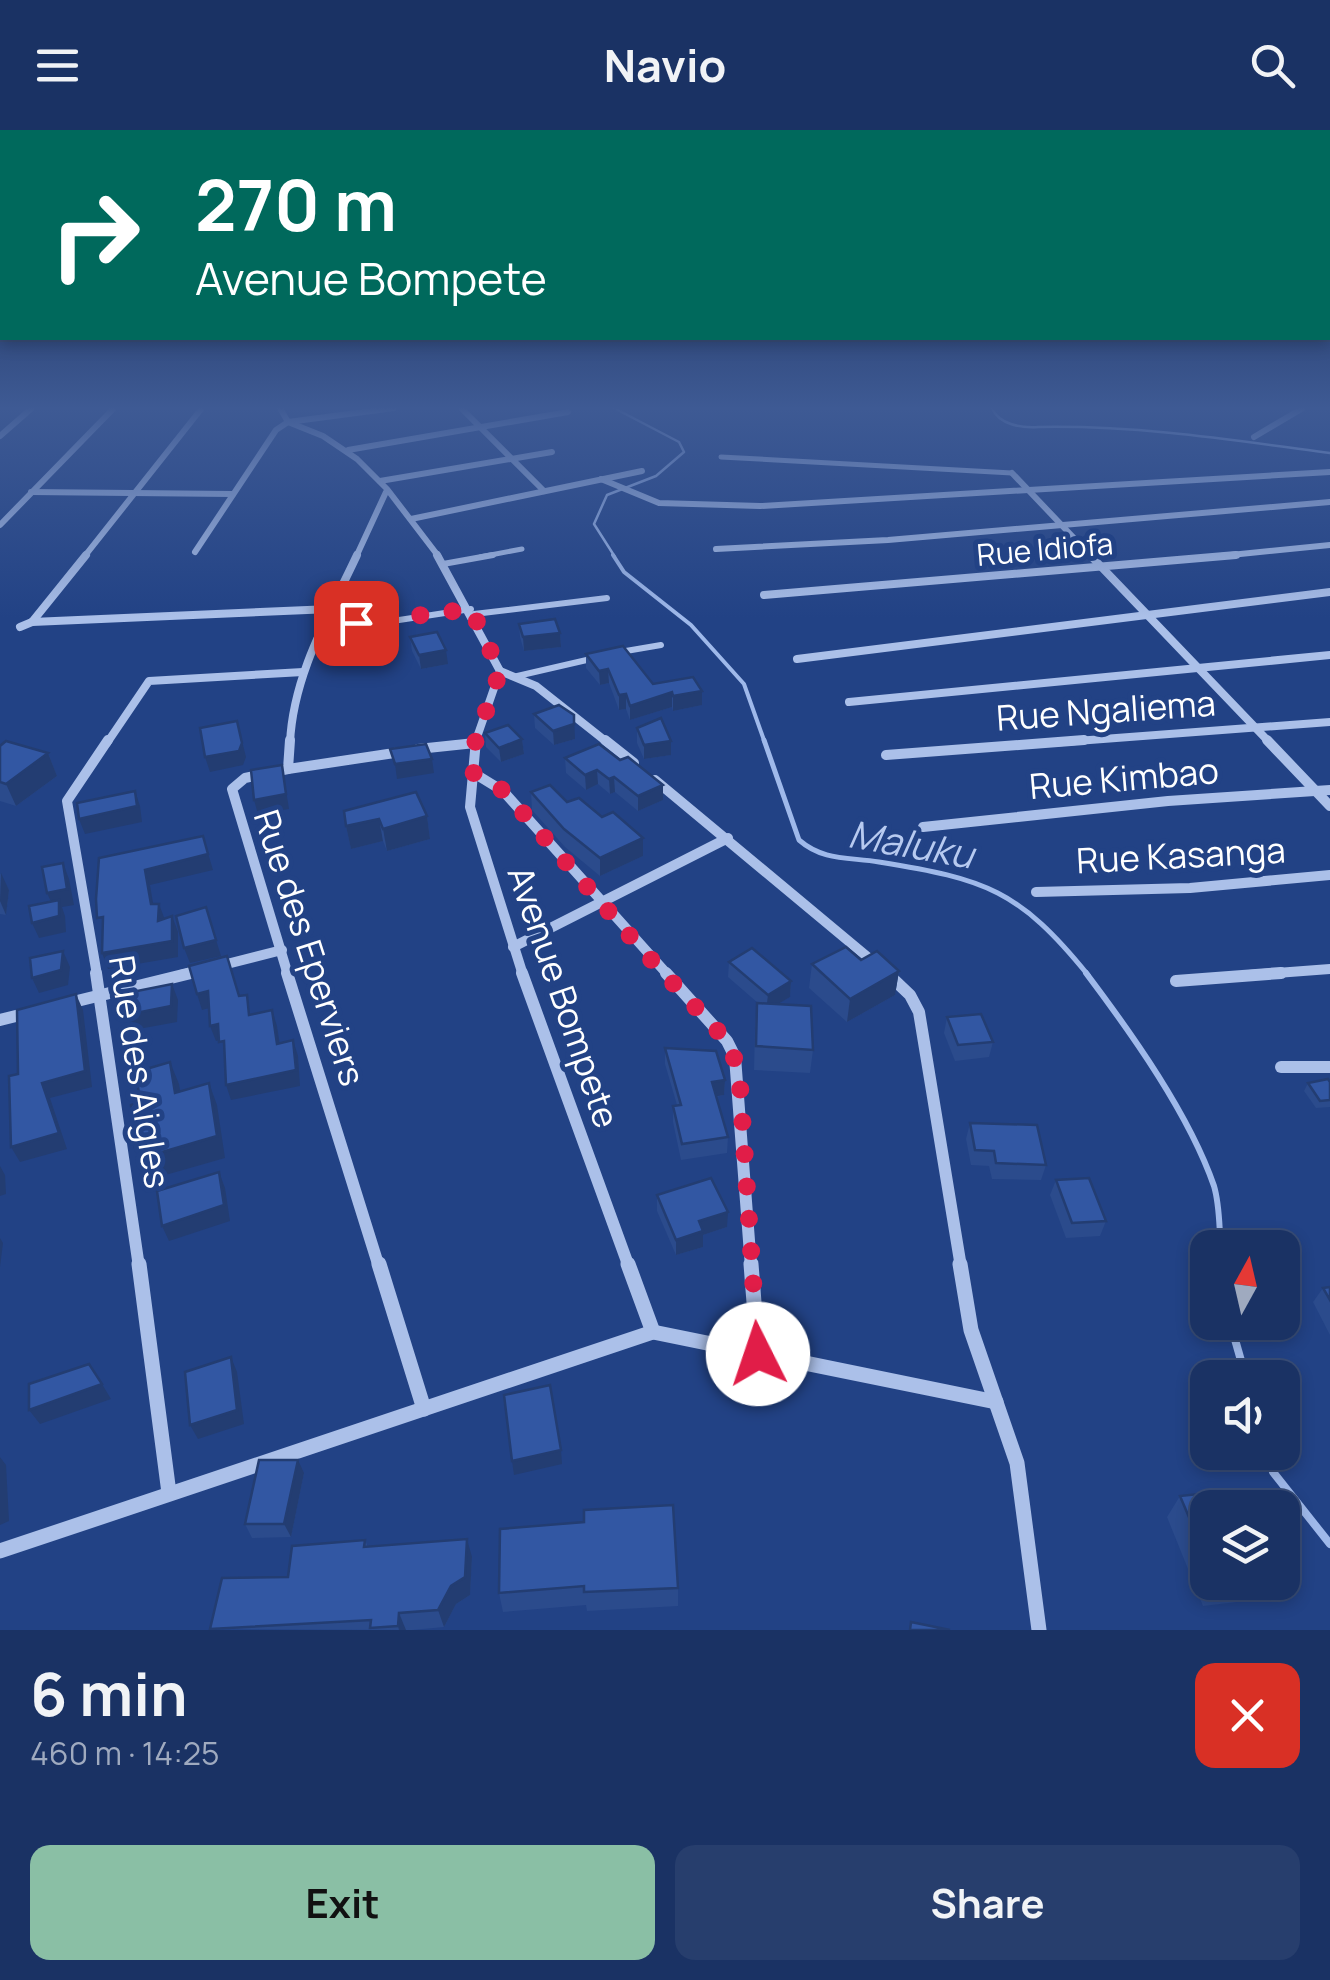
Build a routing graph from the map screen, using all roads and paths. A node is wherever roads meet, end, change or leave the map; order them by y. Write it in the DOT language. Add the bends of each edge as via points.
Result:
graph roads {
  1 [pos="45,478"];
  2 [pos="146,478"];
  3 [pos="244,478"];
  4 [pos="374,478"];
  5 [pos="423,478"];
  6 [pos="531,478"];
  7 [pos="606,478"];
  8 [pos="1017,478"];
  9 [pos="1217,478"];
  10 [pos="601,479"];
  11 [pos="383,487"];
  12 [pos="1028,488"];
  13 [pos="544,491"];
  14 [pos="31,492"];
  15 [pos="133,494"];
  16 [pos="233,494"];
  17 [pos="1330,502"];
  18 [pos="410,519"];
  19 [pos="0,525"];
  20 [pos="1064,526"];
  21 [pos="1330,545"];
  22 [pos="522,550"];
  23 [pos="716,550"];
  24 [pos="195,552"];
  25 [pos="443,564"];
  26 [pos="1104,568"];
  27 [pos="1330,592"];
  28 [pos="764,595"];
  29 [pos="606,598"];
  30 [pos="331,609"];
  31 [pos="472,612"];
  32 [pos="1150,618"];
  33 [pos="32,622"];
  34 [pos="326,624"];
  35 [pos="20,627"];
  36 [pos="661,645"];
  37 [pos="1330,655"];
  38 [pos="797,659"];
  39 [pos="1200,668"];
  40 [pos="303,672"];
  41 [pos="506,674"];
  42 [pos="849,702"];
  43 [pos="1330,722"];
  44 [pos="1256,728"];
  45 [pos="475,743"];
  46 [pos="886,755"];
  47 [pos="288,769"];
  48 [pos="472,772"];
  49 [pos="1330,790"];
  50 [pos="1316,791"];
  51 [pos="1330,806"];
  52 [pos="924,827"];
  53 [pos="728,838"];
  54 [pos="1330,874"];
  55 [pos="1036,892"];
  56 [pos="599,902"];
  57 [pos="512,948"];
  58 [pos="282,950"];
  59 [pos="1330,969"];
  60 [pos="1176,981"];
  61 [pos="101,995"];
  62 [pos="50,1008"];
  63 [pos="34,1012"];
  64 [pos="0,1020"];
  65 [pos="1330,1067"];
  66 [pos="1281,1068"];
  67 [pos="654,1332"];
  68 [pos="758,1354"];
  69 [pos="996,1402"];
  70 [pos="424,1409"];
  71 [pos="169,1493"];
  72 [pos="0,1551"];
  73 [pos="1039,1630"];
  1 -- 14 [label="street"];
  2 -- 15 [label="street"];
  3 -- 16 [label="street"];
  4 -- 11 [label="street"];
  5 -- 11 [label="street"];
  6 -- 13 [label="street"];
  7 -- 10 [label="street"];
  8 -- 12 [label="street"];
  9 -- 12 [label="street"];
  10 -- 12 [label="street" via="659,503 750,506"];
  10 -- 13 [label="street"];
  11 -- 18 [label="street"];
  11 -- 30 [label="street, Rue des Eperviers"];
  12 -- 20 [label="street"];
  13 -- 18 [label="street"];
  14 -- 15 [label="street"];
  14 -- 19 [label="street"];
  15 -- 16 [label="street"];
  15 -- 33 [label="street"];
  16 -- 24 [label="street"];
  17 -- 20 [label="street"];
  18 -- 25 [label="street"];
  20 -- 23 [label="street"];
  20 -- 26 [label="street"];
  21 -- 26 [label="street, Rue Idiofa"];
  22 -- 25 [label="lane"];
  25 -- 31 [label="street"];
  26 -- 28 [label="street, Rue Idiofa"];
  26 -- 32 [label="street"];
  27 -- 32 [label="street"];
  29 -- 31 [label="lane"];
  30 -- 33 [label="street"];
  30 -- 34 [label="street, Rue des Eperviers"];
  31 -- 34 [label="lane"];
  31 -- 41 [label="street"];
  32 -- 38 [label="street"];
  32 -- 39 [label="street"];
  33 -- 35 [label="street"];
  34 -- 40 [label="street, Rue des Eperviers"];
  36 -- 41 [label="lane"];
  37 -- 39 [label="street"];
  39 -- 42 [label="street"];
  39 -- 44 [label="street"];
  40 -- 47 [label="street, Rue des Eperviers"];
  40 -- 61 [label="street, Rue des Aigles" via="146,684 67,802"];
  41 -- 45 [label="street, Avenue Bompete"];
  41 -- 53 [label="street" via="546,693"];
  43 -- 44 [label="street, Rue Ngaliema"];
  44 -- 46 [label="street, Rue Ngaliema"];
  44 -- 50 [label="street"];
  45 -- 47 [label="street"];
  45 -- 48 [label="street, Avenue Bompete"];
  47 -- 58 [label="street, Rue des Eperviers" via="245,778 232,789"];
  48 -- 56 [label="street" via="504,791"];
  48 -- 57 [label="street, Avenue Bompete" via="470,807"];
  49 -- 50 [label="street, Rue Kimbao"];
  50 -- 51 [label="street"];
  50 -- 52 [label="street, Rue Kimbao"];
  53 -- 56 [label="street"];
  53 -- 69 [label="street" via="915,1002 971,1330"];
  54 -- 55 [label="street, Rue Kasanga" via="1190,888"];
  56 -- 57 [label="street"];
  56 -- 68 [label="street" via="736,1057"];
  57 -- 67 [label="street, Avenue Bompete"];
  58 -- 61 [label="street"];
  58 -- 70 [label="street, Rue des Eperviers"];
  59 -- 60 [label="street"];
  61 -- 62 [label="street"];
  61 -- 71 [label="street, Rue des Aigles"];
  63 -- 64 [label="street"];
  65 -- 66 [label="street"];
  67 -- 68 [label="street"];
  67 -- 70 [label="street"];
  68 -- 69 [label="street"];
  69 -- 73 [label="street" via="1025,1501"];
  70 -- 71 [label="street"];
  71 -- 72 [label="street"];
}
